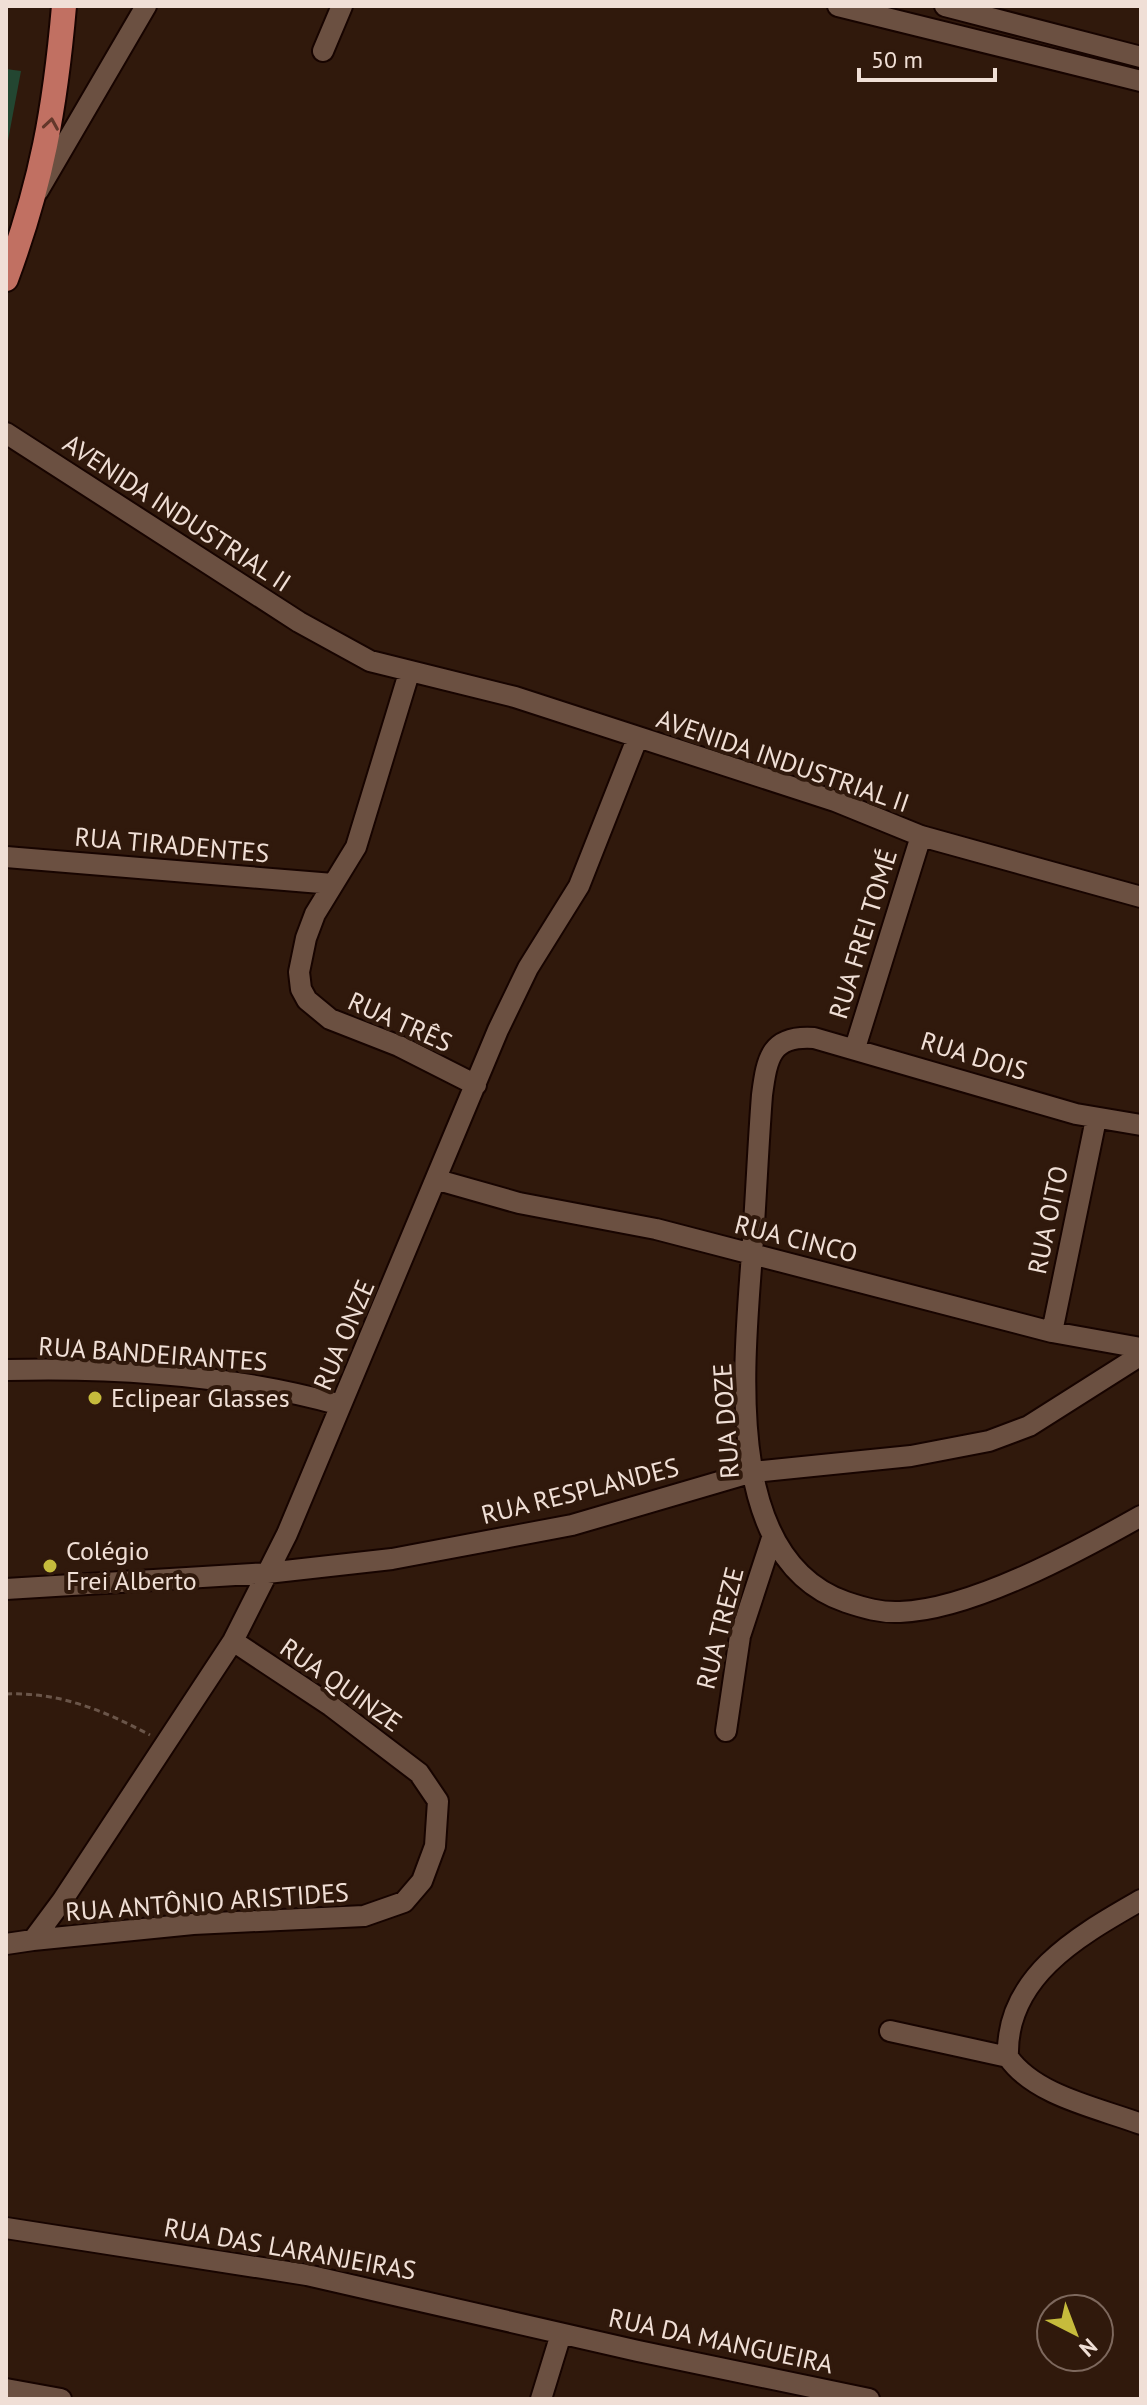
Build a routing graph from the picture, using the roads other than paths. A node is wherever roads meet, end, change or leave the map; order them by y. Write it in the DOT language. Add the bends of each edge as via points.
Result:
graph roads {
  1 [pos="64,6"];
  2 [pos="146,6"];
  3 [pos="342,6"];
  4 [pos="945,6"];
  5 [pos="843,7"];
  6 [pos="323,51"];
  7 [pos="1141,57"];
  8 [pos="1141,81"];
  9 [pos="36,194"];
  10 [pos="6,279"];
  11 [pos="6,433"];
  12 [pos="409,673"];
  13 [pos="637,739"];
  14 [pos="921,836"];
  15 [pos="6,857"];
  16 [pos="333,884"];
  17 [pos="1141,897"];
  18 [pos="792,1037"];
  19 [pos="855,1048"];
  20 [pos="476,1085"];
  21 [pos="1096,1119"];
  22 [pos="1141,1125"];
  23 [pos="438,1180"];
  24 [pos="752,1254"];
  25 [pos="1052,1332"];
  26 [pos="1141,1348"];
  27 [pos="1141,1355"];
  28 [pos="6,1370"];
  29 [pos="341,1405"];
  30 [pos="753,1472"];
  31 [pos="1141,1516"];
  32 [pos="772,1538"];
  33 [pos="267,1573"];
  34 [pos="6,1589"];
  35 [pos="233,1641"];
  36 [pos="726,1731"];
  37 [pos="1141,1900"];
  38 [pos="386,1912"];
  39 [pos="33,1940"];
  40 [pos="6,1944"];
  41 [pos="890,2031"];
  42 [pos="1008,2057"];
  43 [pos="1141,2124"];
  44 [pos="6,2228"];
  45 [pos="561,2334"];
  46 [pos="6,2389"];
  47 [pos="61,2399"];
  48 [pos="541,2399"];
  49 [pos="869,2399"];
  9 -- 1 [label="main road, one-way" via="50,133"];
  2 -- 9 [label="street"];
  3 -- 6 [label="street"];
  4 -- 7 [label="street"];
  5 -- 8 [label="street"];
  9 -- 10 [label="main road"];
  11 -- 12 [label="street, AVENIDA INDUSTRIAL II" via="321,635 370,661"];
  12 -- 13 [label="street, AVENIDA INDUSTRIAL II" via="515,697"];
  12 -- 16 [label="street" via="356,847"];
  13 -- 14 [label="street, AVENIDA INDUSTRIAL II" via="835,801"];
  13 -- 20 [label="street, RUA ONZE" via="579,886 528,968"];
  14 -- 17 [label="street, AVENIDA INDUSTRIAL II"];
  14 -- 19 [label="street, RUA FREI TOMÉ"];
  15 -- 16 [label="street, RUA TIRADENTES"];
  16 -- 20 [label="street, RUA TRÊS" via="315,914 301,957 301,989 307,1000 330,1019"];
  18 -- 19 [label="street, RUA DOIS"];
  18 -- 24 [label="street, RUA DOZE" via="778,1045 765,1073"];
  19 -- 21 [label="street, RUA DOIS"];
  20 -- 23 [label="street, RUA ONZE"];
  21 -- 22 [label="street, RUA DOIS"];
  21 -- 25 [label="street, RUA OITO"];
  23 -- 24 [label="street, RUA CINCO"];
  23 -- 29 [label="street, RUA ONZE"];
  24 -- 25 [label="street, RUA CINCO"];
  24 -- 30 [label="street, RUA DOZE" via="746,1391"];
  25 -- 26 [label="street, RUA CINCO"];
  27 -- 30 [label="street, RUA RESPLANDES" via="1010,1435 911,1456"];
  28 -- 29 [label="street, RUA BANDEIRANTES" via="229,1381"];
  29 -- 33 [label="street, RUA ONZE"];
  30 -- 32 [label="street, RUA DOZE"];
  30 -- 33 [label="street, RUA RESPLANDES" via="572,1525 392,1559"];
  31 -- 32 [label="street, RUA DOZE" via="1095,1544 997,1586 901,1612 861,1607 814,1586"];
  32 -- 36 [label="street, RUA TREZE" via="740,1636"];
  33 -- 34 [label="street, RUA RESPLANDES"];
  33 -- 35 [label="street, RUA ONZE"];
  35 -- 38 [label="street, RUA QUINZE" via="419,1773 438,1801 435,1846 415,1891"];
  35 -- 39 [label="street, RUA ONZE"];
  37 -- 42 [label="street" via="1086,1933 1033,1977 1014,2014"];
  38 -- 39 [label="street, RUA ANTÔNIO ARISTIDES"];
  39 -- 40 [label="street"];
  41 -- 42 [label="street"];
  42 -- 43 [label="street" via="1046,2087"];
  44 -- 45 [label="street, RUA DAS LARANJEIRAS" via="307,2275"];
  45 -- 48 [label="street"];
  45 -- 49 [label="street, RUA DA MANGUEIRA"];
  46 -- 47 [label="street"];
}
